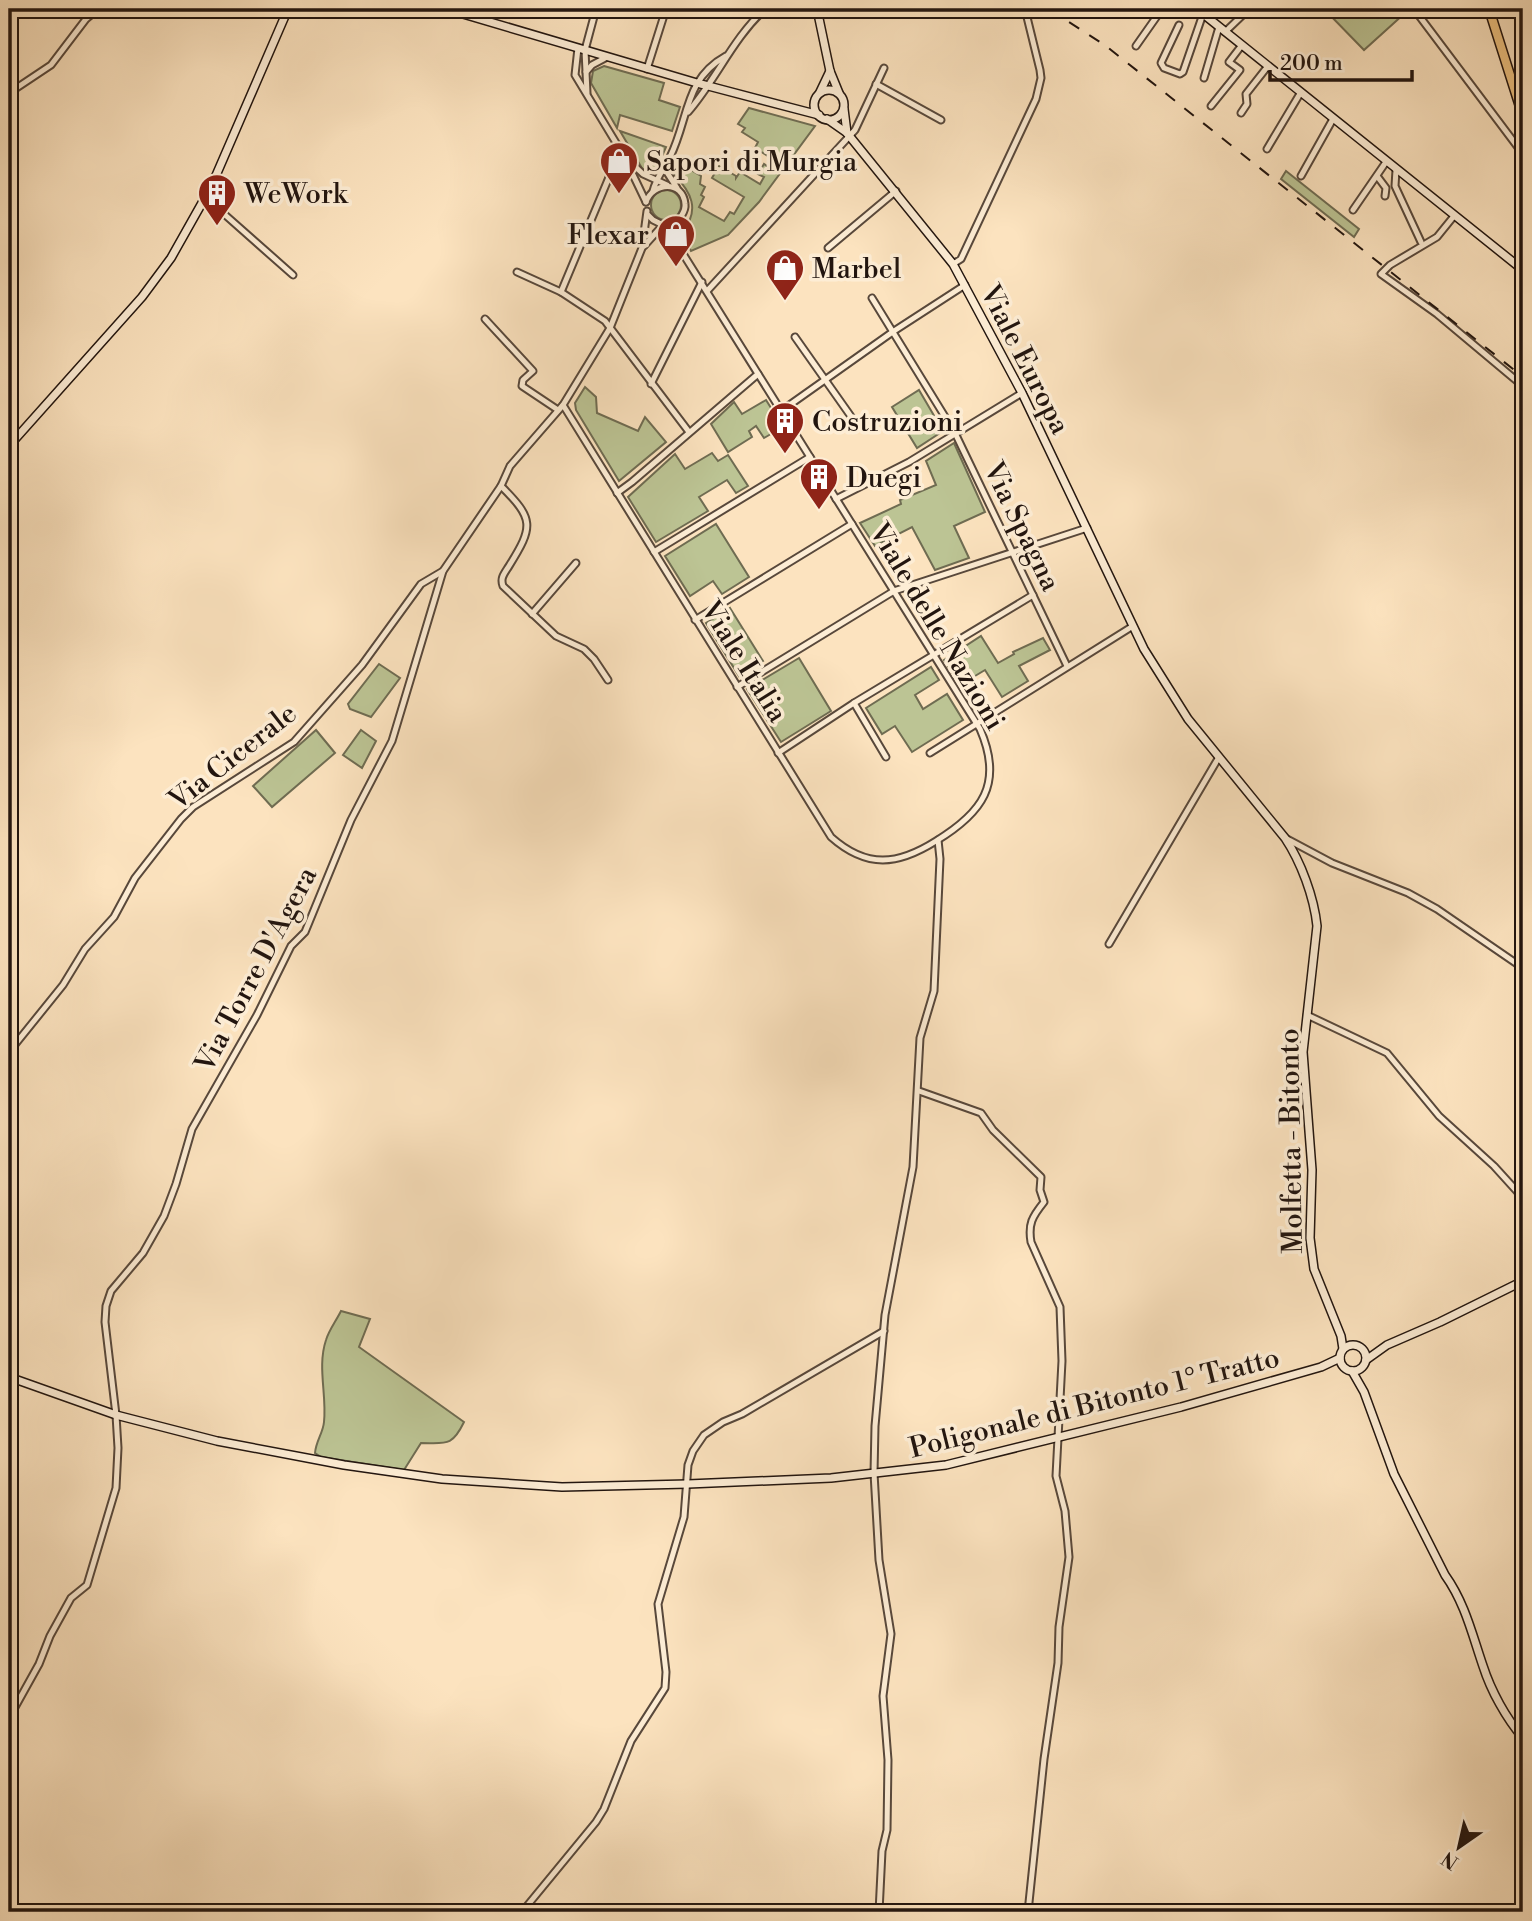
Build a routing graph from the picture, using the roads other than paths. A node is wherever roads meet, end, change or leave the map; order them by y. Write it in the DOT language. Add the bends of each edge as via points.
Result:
graph roads {
  1 [pos="98,9"];
  2 [pos="288,9"];
  3 [pos="446,9"];
  4 [pos="596,9"];
  5 [pos="666,9"];
  6 [pos="765,9"];
  7 [pos="817,9"];
  8 [pos="1025,9"];
  9 [pos="1162,9"];
  10 [pos="1249,9"];
  11 [pos="1414,9"];
  12 [pos="1489,9"];
  13 [pos="1200,11"];
  14 [pos="1179,25"];
  15 [pos="1222,29"];
  16 [pos="1242,45"];
  17 [pos="1136,46"];
  18 [pos="582,49"];
  19 [pos="726,56"];
  20 [pos="607,57"];
  21 [pos="1268,66"];
  22 [pos="884,68"];
  23 [pos="647,69"];
  24 [pos="830,71"];
  25 [pos="586,72"];
  26 [pos="1204,78"];
  27 [pos="697,83"];
  28 [pos="876,84"];
  29 [pos="709,86"];
  30 [pos="9,90"];
  31 [pos="1301,93"];
  32 [pos="839,94"];
  33 [pos="588,96"];
  34 [pos="818,96"];
  35 [pos="844,106"];
  36 [pos="1211,106"];
  37 [pos="796,110"];
  38 [pos="1241,113"];
  39 [pos="686,115"];
  40 [pos="1523,116"];
  41 [pos="823,117"];
  42 [pos="1333,119"];
  43 [pos="941,120"];
  44 [pos="848,135"];
  45 [pos="1267,149"];
  46 [pos="622,153"];
  47 [pos="1523,155"];
  48 [pos="669,159"];
  49 [pos="1387,162"];
  50 [pos="1396,170"];
  51 [pos="1377,176"];
  52 [pos="1301,177"];
  53 [pos="656,180"];
  54 [pos="675,189"];
  55 [pos="653,191"];
  56 [pos="895,191"];
  57 [pos="1385,196"];
  58 [pos="206,198"];
  59 [pos="646,202"];
  60 [pos="1353,210"];
  61 [pos="647,211"];
  62 [pos="1454,216"];
  63 [pos="679,220"];
  64 [pos="664,225"];
  65 [pos="1421,242"];
  66 [pos="828,247"];
  67 [pos="642,248"];
  68 [pos="681,250"];
  69 [pos="953,264"];
  70 [pos="1523,271"];
  71 [pos="517,272"];
  72 [pos="293,275"];
  73 [pos="702,282"];
  74 [pos="965,285"];
  75 [pos="708,290"];
  76 [pos="561,292"];
  77 [pos="872,298"];
  78 [pos="485,319"];
  79 [pos="610,328"];
  80 [pos="894,331"];
  81 [pos="795,337"];
  82 [pos="758,374"];
  83 [pos="825,380"];
  84 [pos="651,384"];
  85 [pos="1523,386"];
  86 [pos="1022,393"];
  87 [pos="561,408"];
  88 [pos="781,411"];
  89 [pos="857,425"];
  90 [pos="689,432"];
  91 [pos="955,433"];
  92 [pos="9,446"];
  93 [pos="810,457"];
  94 [pos="501,486"];
  95 [pos="617,493"];
  96 [pos="836,499"];
  97 [pos="852,524"];
  98 [pos="1087,528"];
  99 [pos="654,552"];
  100 [pos="1012,553"];
  101 [pos="576,563"];
  102 [pos="443,571"];
  103 [pos="894,591"];
  104 [pos="1032,595"];
  105 [pos="532,614"];
  106 [pos="695,620"];
  107 [pos="1133,626"];
  108 [pos="934,654"];
  109 [pos="1067,666"];
  110 [pos="608,680"];
  111 [pos="737,687"];
  112 [pos="854,703"];
  113 [pos="977,723"];
  114 [pos="778,753"];
  115 [pos="930,753"];
  116 [pos="886,757"];
  117 [pos="1219,757"];
  118 [pos="1285,838"];
  119 [pos="938,840"];
  120 [pos="1109,944"];
  121 [pos="1523,968"];
  122 [pos="1307,1015"];
  123 [pos="9,1052"];
  124 [pos="919,1091"];
  125 [pos="1523,1198"];
  126 [pos="1523,1281"];
  127 [pos="1335,1319"];
  128 [pos="884,1331"];
  129 [pos="1387,1345"];
  130 [pos="1359,1347"];
  131 [pos="1342,1358"];
  132 [pos="1364,1364"];
  133 [pos="1352,1371"];
  134 [pos="9,1377"];
  135 [pos="1364,1392"];
  136 [pos="117,1415"];
  137 [pos="1058,1438"];
  138 [pos="874,1473"];
  139 [pos="688,1484"];
  140 [pos="9,1718"];
  141 [pos="1523,1738"];
  142 [pos="522,1912"];
  143 [pos="878,1912"];
  144 [pos="1028,1912"];
  1 -- 30 [label="street" via="51,65"];
  2 -- 58 [label="main road"];
  3 -- 18 [label="main road"];
  4 -- 18 [label="street"];
  5 -- 23 [label="street"];
  6 -- 19 [label="street"];
  7 -- 24 [label="main road"];
  8 -- 69 [label="street" via="1040,70 1036,100 961,259"];
  9 -- 17 [label="street"];
  10 -- 15 [label="street"];
  11 -- 47 [label="street"];
  12 -- 40 [label="main road"];
  13 -- 14 [label="street" via="1180,74 1161,63"];
  13 -- 15 [label="main road"];
  15 -- 16 [label="main road"];
  15 -- 26 [label="street"];
  16 -- 21 [label="main road"];
  16 -- 36 [label="street" via="1229,62 1240,71"];
  18 -- 20 [label="main road"];
  18 -- 25 [label="street"];
  18 -- 33 [label="street" via="575,75"];
  19 -- 27 [label="street"];
  19 -- 29 [label="street"];
  20 -- 23 [label="main road"];
  20 -- 25 [label="street"];
  21 -- 31 [label="main road"];
  21 -- 38 [label="street" via="1246,94 1247,104"];
  22 -- 28 [label="street"];
  23 -- 27 [label="main road"];
  24 -- 32 [label="main road"];
  24 -- 34 [label="main road"];
  25 -- 33 [label="street"];
  27 -- 29 [label="main road"];
  27 -- 39 [label="street"];
  28 -- 43 [label="street"];
  28 -- 44 [label="street" via="855,131"];
  29 -- 37 [label="main road"];
  29 -- 39 [label="street"];
  31 -- 42 [label="main road"];
  31 -- 45 [label="street"];
  32 -- 34 [label="main road" via="831,90"];
  32 -- 35 [label="main road"];
  33 -- 46 [label="street"];
  34 -- 37 [label="main road"];
  34 -- 41 [label="main road" via="815,107"];
  35 -- 41 [label="main road" via="840,115"];
  35 -- 44 [label="main road"];
  37 -- 41 [label="main road"];
  39 -- 48 [label="street"];
  41 -- 44 [label="main road, Viale Europa"];
  42 -- 49 [label="main road"];
  42 -- 52 [label="street"];
  44 -- 56 [label="main road, Viale Europa"];
  44 -- 75 [label="street"];
  46 -- 53 [label="street" via="639,172"];
  46 -- 59 [label="street"];
  46 -- 76 [label="street"];
  48 -- 53 [label="street"];
  48 -- 54 [label="street" via="668,174"];
  49 -- 50 [label="main road"];
  49 -- 51 [label="street"];
  50 -- 62 [label="main road"];
  50 -- 65 [label="street" via="1395,186"];
  51 -- 57 [label="street" via="1386,188"];
  51 -- 60 [label="street"];
  53 -- 54 [label="street"];
  53 -- 55 [label="street"];
  54 -- 55 [label="street" via="662,186"];
  54 -- 63 [label="street" via="685,202"];
  55 -- 59 [label="street"];
  56 -- 66 [label="street"];
  56 -- 69 [label="main road, Viale Europa"];
  58 -- 72 [label="street"];
  58 -- 92 [label="main road" via="158,277"];
  59 -- 61 [label="street"];
  61 -- 64 [label="street"];
  61 -- 67 [label="street"];
  62 -- 70 [label="main road"];
  62 -- 85 [label="street" via="1442,233 1381,274 1437,313"];
  63 -- 64 [label="street"];
  63 -- 68 [label="street, Viale delle Nazioni"];
  64 -- 67 [label="street"];
  64 -- 68 [label="street, Viale delle Nazioni"];
  67 -- 79 [label="street, Via Torre D'Agera"];
  68 -- 73 [label="street, Viale delle Nazioni"];
  69 -- 74 [label="main road, Viale Europa"];
  71 -- 76 [label="street"];
  73 -- 75 [label="street, Viale delle Nazioni"];
  73 -- 84 [label="street"];
  74 -- 80 [label="street"];
  74 -- 86 [label="main road, Viale Europa"];
  75 -- 82 [label="street, Viale delle Nazioni"];
  76 -- 79 [label="street"];
  77 -- 80 [label="street, Via Spagna"];
  78 -- 87 [label="street" via="533,371 522,386"];
  79 -- 84 [label="street"];
  79 -- 87 [label="street, Via Torre D'Agera"];
  80 -- 83 [label="street"];
  80 -- 91 [label="street, Via Spagna"];
  81 -- 83 [label="street"];
  82 -- 88 [label="street, Viale delle Nazioni"];
  82 -- 90 [label="street"];
  83 -- 88 [label="street"];
  83 -- 89 [label="street"];
  84 -- 90 [label="street"];
  86 -- 91 [label="street"];
  86 -- 98 [label="main road, Viale Europa"];
  87 -- 94 [label="street, Via Torre D'Agera" via="510,466"];
  87 -- 95 [label="street, Viale Italia"];
  88 -- 93 [label="street, Viale delle Nazioni"];
  90 -- 95 [label="street"];
  91 -- 96 [label="street"];
  91 -- 100 [label="street, Via Spagna"];
  93 -- 96 [label="street, Viale delle Nazioni"];
  93 -- 99 [label="street"];
  94 -- 102 [label="street, Via Torre D'Agera"];
  94 -- 105 [label="street" via="520,505 527,524 501,582"];
  95 -- 99 [label="street, Viale Italia"];
  96 -- 97 [label="street, Viale delle Nazioni"];
  97 -- 103 [label="street, Viale delle Nazioni"];
  97 -- 106 [label="street"];
  98 -- 100 [label="street"];
  98 -- 107 [label="main road, Viale Europa"];
  99 -- 106 [label="street, Viale Italia"];
  100 -- 103 [label="street"];
  100 -- 104 [label="street, Via Spagna"];
  101 -- 105 [label="street"];
  102 -- 123 [label="street, Via Cicerale" via="421,584 362,665 294,742 181,819 135,878 114,917"];
  102 -- 136 [label="street, Via Torre D'Agera" via="392,741 351,820 305,932 291,946 192,1129 163,1216 143,1253 111,1291 105,1322"];
  103 -- 108 [label="street, Viale delle Nazioni"];
  103 -- 111 [label="street"];
  104 -- 108 [label="street"];
  104 -- 109 [label="street, Via Spagna"];
  105 -- 110 [label="street" via="556,636 584,649"];
  106 -- 111 [label="street, Viale Italia"];
  107 -- 109 [label="street"];
  107 -- 117 [label="main road, Viale Europa" via="1180,707"];
  108 -- 112 [label="street"];
  108 -- 113 [label="street, Viale delle Nazioni"];
  109 -- 113 [label="street"];
  111 -- 114 [label="street, Viale Italia"];
  112 -- 114 [label="street"];
  112 -- 116 [label="street"];
  113 -- 115 [label="street"];
  113 -- 119 [label="street, Viale delle Nazioni" via="989,754 985,796 974,814"];
  114 -- 119 [label="street, Viale Italia" via="826,831 848,850 866,859 887,860 912,855"];
  117 -- 118 [label="main road, Molfetta - Bitonto"];
  117 -- 120 [label="street"];
  118 -- 121 [label="street" via="1332,863 1408,893"];
  118 -- 122 [label="main road, Molfetta - Bitonto" via="1315,910 1316,943"];
  119 -- 124 [label="street" via="934,991 920,1038"];
  122 -- 125 [label="street" via="1387,1053 1440,1116"];
  122 -- 127 [label="main road, Molfetta - Bitonto" via="1303,1052 1312,1155 1311,1254"];
  124 -- 128 [label="street" via="913,1167"];
  124 -- 137 [label="street" via="981,1113 1041,1177 1044,1202 1030,1220 1029,1231 1062,1317"];
  126 -- 129 [label="main road"];
  127 -- 130 [label="main road, Molfetta - Bitonto"];
  127 -- 131 [label="main road, Molfetta - Bitonto" via="1343,1342"];
  128 -- 138 [label="street"];
  128 -- 139 [label="street" via="704,1435 688,1465"];
  129 -- 130 [label="main road, Poligonale di Bitonto 1° Tratto"];
  129 -- 132 [label="main road"];
  130 -- 131 [label="main road, Poligonale di Bitonto 1° Tratto"];
  130 -- 132 [label="main road"];
  131 -- 133 [label="main road"];
  131 -- 137 [label="main road, Poligonale di Bitonto 1° Tratto" via="1181,1407"];
  132 -- 133 [label="main road"];
  132 -- 135 [label="main road"];
  133 -- 135 [label="main road"];
  134 -- 136 [label="main road, Poligonale di Bitonto 1° Tratto"];
  135 -- 141 [label="main road" via="1394,1474 1468,1617 1483,1670"];
  136 -- 139 [label="main road, Poligonale di Bitonto 1° Tratto" via="217,1441 442,1479 562,1487"];
  136 -- 140 [label="street, Via Torre D'Agera" via="116,1488 87,1585 71,1598"];
  137 -- 138 [label="main road, Poligonale di Bitonto 1° Tratto" via="946,1465"];
  137 -- 144 [label="street" via="1056,1476 1069,1557"];
  138 -- 139 [label="main road, Poligonale di Bitonto 1° Tratto"];
  138 -- 143 [label="street" via="879,1560 891,1634 883,1696 887,1830"];
  139 -- 142 [label="street" via="684,1517 658,1604 665,1688 631,1741 596,1822"];
}
